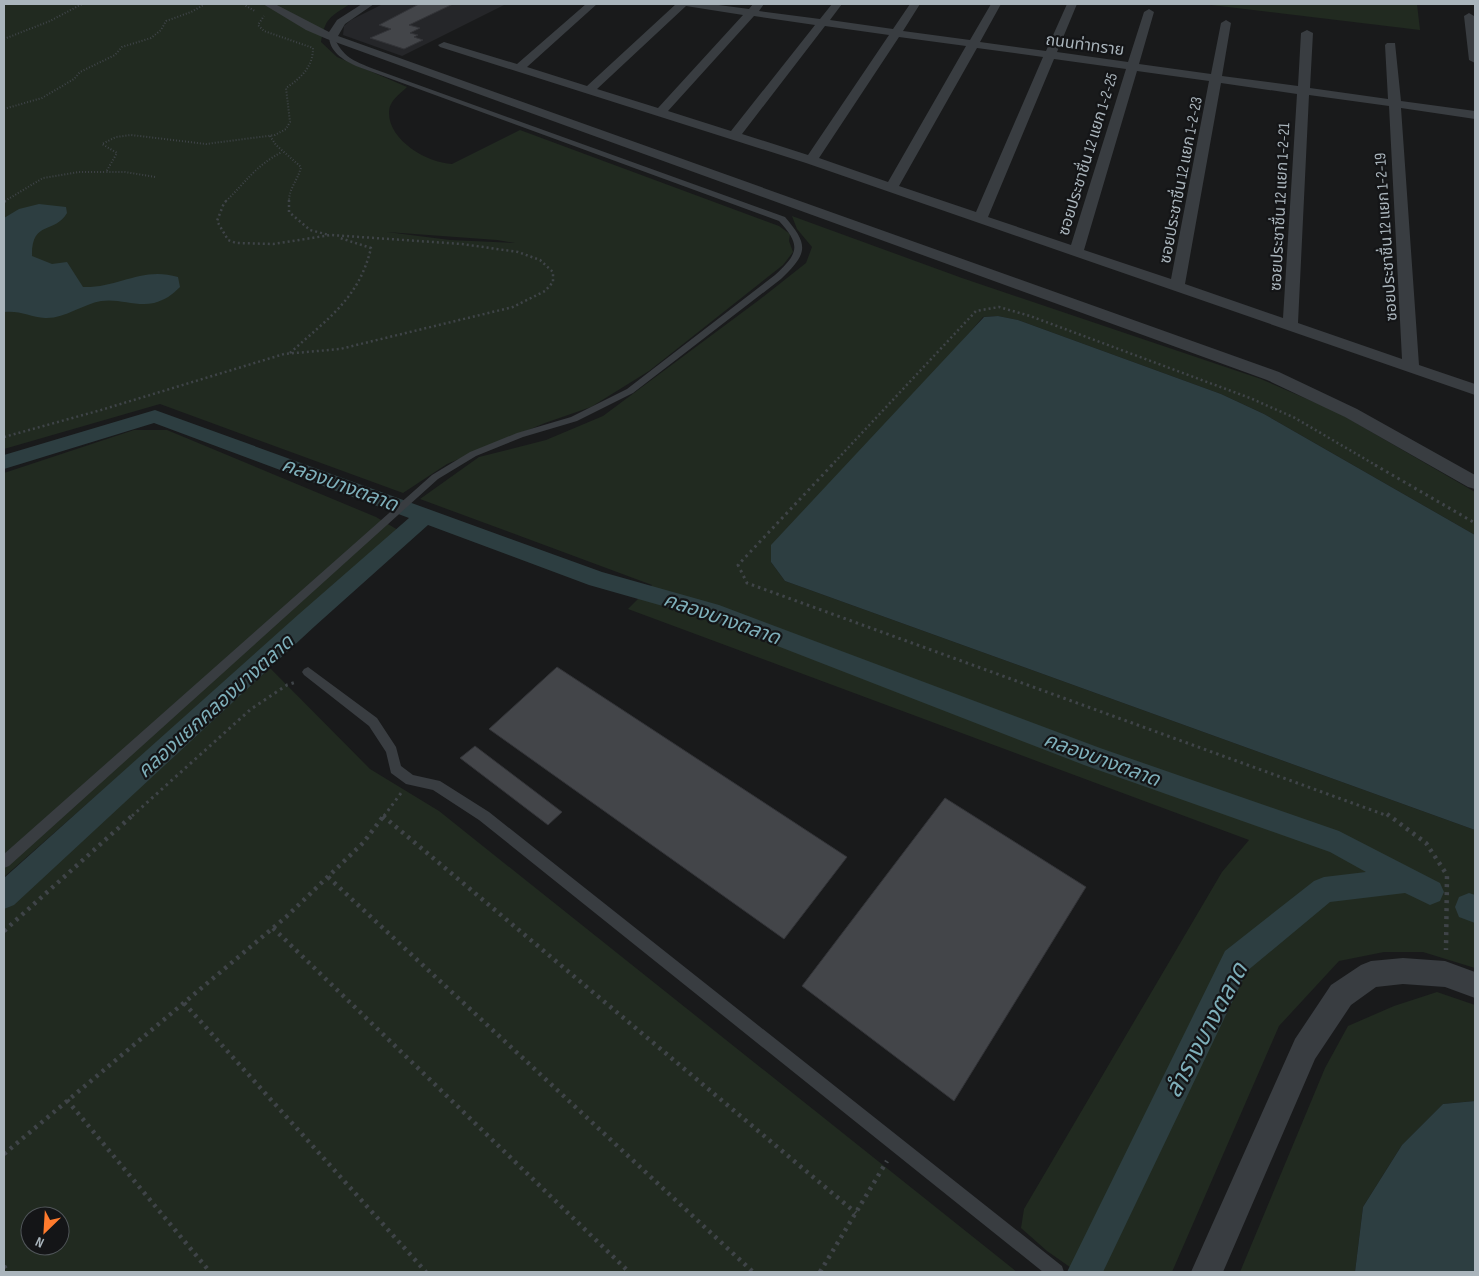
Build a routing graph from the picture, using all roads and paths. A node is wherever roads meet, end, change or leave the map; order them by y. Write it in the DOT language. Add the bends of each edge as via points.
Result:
graph roads {
  1 [pos="82,4"];
  2 [pos="205,4"];
  3 [pos="369,4"];
  4 [pos="592,4"];
  5 [pos="682,4"];
  6 [pos="690,4"];
  7 [pos="837,4"];
  8 [pos="915,4"];
  9 [pos="996,4"];
  10 [pos="1072,4"];
  11 [pos="755,8"];
  12 [pos="266,10"];
  13 [pos="1149,12"];
  14 [pos="1469,16"];
  15 [pos="822,22"];
  16 [pos="1226,23"];
  17 [pos="896,32"];
  18 [pos="1307,33"];
  19 [pos="331,37"];
  20 [pos="4,39"];
  21 [pos="973,44"];
  22 [pos="1391,45"];
  23 [pos="444,46"];
  24 [pos="1475,53"];
  25 [pos="1050,55"];
  26 [pos="1132,67"];
  27 [pos="519,68"];
  28 [pos="1217,79"];
  29 [pos="589,90"];
  30 [pos="1302,90"];
  31 [pos="1394,103"];
  32 [pos="4,109"];
  33 [pos="660,113"];
  34 [pos="1475,115"];
  35 [pos="270,136"];
  36 [pos="734,136"];
  37 [pos="282,152"];
  38 [pos="811,160"];
  39 [pos="106,172"];
  40 [pos="155,177"];
  41 [pos="892,188"];
  42 [pos="4,202"];
  43 [pos="980,219"];
  44 [pos="331,235"];
  45 [pos="1076,252"];
  46 [pos="1177,287"];
  47 [pos="1290,326"];
  48 [pos="290,353"];
  49 [pos="1411,368"];
  50 [pos="1475,390"];
  51 [pos="4,436"];
  52 [pos="1475,483"];
  53 [pos="1475,523"];
  54 [pos="311,674"];
  55 [pos="410,780"];
  56 [pos="382,816"];
  57 [pos="4,862"];
  58 [pos="328,877"];
  59 [pos="273,928"];
  60 [pos="4,931"];
  61 [pos="1445,974"];
  62 [pos="1475,985"];
  63 [pos="184,1003"];
  64 [pos="68,1100"];
  65 [pos="897,1145"];
  66 [pos="4,1154"];
  67 [pos="856,1213"];
  68 [pos="4,1266"];
  69 [pos="1049,1267"];
  70 [pos="8,1272"];
  71 [pos="210,1272"];
  72 [pos="426,1272"];
  73 [pos="629,1272"];
  74 [pos="753,1272"];
  75 [pos="820,1272"];
  76 [pos="1207,1272"];
  1 -- 20 [label="path"];
  2 -- 32 [label="path" via="166,22 151,38 122,47 115,55 80,72 42,98"];
  3 -- 19 [label="street" via="341,22"];
  4 -- 27 [label="street"];
  5 -- 29 [label="street"];
  6 -- 11 [label="street, ถนนท่าทราย"];
  7 -- 15 [label="street"];
  8 -- 17 [label="street"];
  9 -- 21 [label="street"];
  10 -- 25 [label="street"];
  11 -- 15 [label="street, ถนนท่าทราย"];
  11 -- 33 [label="street"];
  12 -- 19 [label="street"];
  12 -- 35 [label="path" via="258,25 264,31 307,44 313,48 314,55 302,78 286,88 290,122 286,129"];
  13 -- 26 [label="street, ซอยประชาชื่น 12 แยก 1-2-25"];
  14 -- 24 [label="street"];
  15 -- 17 [label="street, ถนนท่าทราย"];
  15 -- 36 [label="street"];
  16 -- 28 [label="street, ซอยประชาชื่น 12 แยก 1-2-23"];
  17 -- 21 [label="street, ถนนท่าทราย"];
  17 -- 38 [label="street"];
  18 -- 30 [label="street, ซอยประชาชื่น 12 แยก 1-2-21"];
  19 -- 52 [label="street" via="1273,376 1341,406"];
  19 -- 57 [label="lane" via="341,56 372,70 782,219 797,236 798,253 791,266 778,277 630,391 574,419 520,435 473,454 435,477"];
  21 -- 25 [label="street, ถนนท่าทราย"];
  21 -- 41 [label="street"];
  22 -- 31 [label="street, ซอยประชาชื่น 12 แยก 1-2-19"];
  23 -- 27 [label="street"];
  25 -- 26 [label="street, ถนนท่าทราย"];
  25 -- 43 [label="street"];
  26 -- 28 [label="street, ถนนท่าทราย"];
  26 -- 45 [label="street, ซอยประชาชื่น 12 แยก 1-2-25"];
  27 -- 29 [label="street"];
  28 -- 30 [label="street, ถนนท่าทราย"];
  28 -- 46 [label="street, ซอยประชาชื่น 12 แยก 1-2-23"];
  29 -- 33 [label="street"];
  30 -- 31 [label="street, ถนนท่าทราย"];
  30 -- 47 [label="street, ซอยประชาชื่น 12 แยก 1-2-21"];
  31 -- 34 [label="street, ถนนท่าทราย"];
  31 -- 49 [label="street, ซอยประชาชื่น 12 แยก 1-2-19"];
  33 -- 36 [label="street"];
  35 -- 37 [label="path"];
  35 -- 39 [label="path" via="206,144 145,136 116,137 102,144 117,153"];
  36 -- 38 [label="street"];
  37 -- 44 [label="path" via="301,167 289,192 290,212 310,230"];
  37 -- 44 [label="path" via="253,171 224,203 217,222 228,240 236,243 273,244"];
  38 -- 41 [label="street"];
  39 -- 40 [label="path"];
  39 -- 42 [label="path" via="79,172 43,178"];
  41 -- 43 [label="street"];
  43 -- 45 [label="street"];
  44 -- 48 [label="path" via="371,248 369,262 357,288 346,302"];
  44 -- 48 [label="path" via="504,249 540,260 553,272 553,282 545,291 513,308 340,349"];
  45 -- 46 [label="street"];
  46 -- 47 [label="street"];
  47 -- 49 [label="street"];
  48 -- 51 [label="path"];
  49 -- 50 [label="street"];
  53 -- 61 [label="path" via="1295,418 1066,329 999,307 976,311 738,565 747,583 1385,813 1426,844 1447,875"];
  54 -- 55 [label="lane" via="373,722 392,751 395,769"];
  54 -- 60 [label="path" via="250,709"];
  55 -- 56 [label="path"];
  55 -- 65 [label="lane" via="436,785 484,816"];
  56 -- 58 [label="path" via="362,843"];
  56 -- 67 [label="path"];
  58 -- 59 [label="path"];
  58 -- 74 [label="path"];
  59 -- 63 [label="path"];
  59 -- 73 [label="path"];
  61 -- 62 [label="street"];
  61 -- 76 [label="street" via="1402,971 1371,974 1341,995 1305,1050"];
  63 -- 64 [label="path"];
  63 -- 72 [label="path"];
  64 -- 66 [label="path"];
  64 -- 71 [label="path"];
  65 -- 67 [label="path"];
  65 -- 69 [label="lane"];
  67 -- 75 [label="path"];
  68 -- 70 [label="path"];
}
